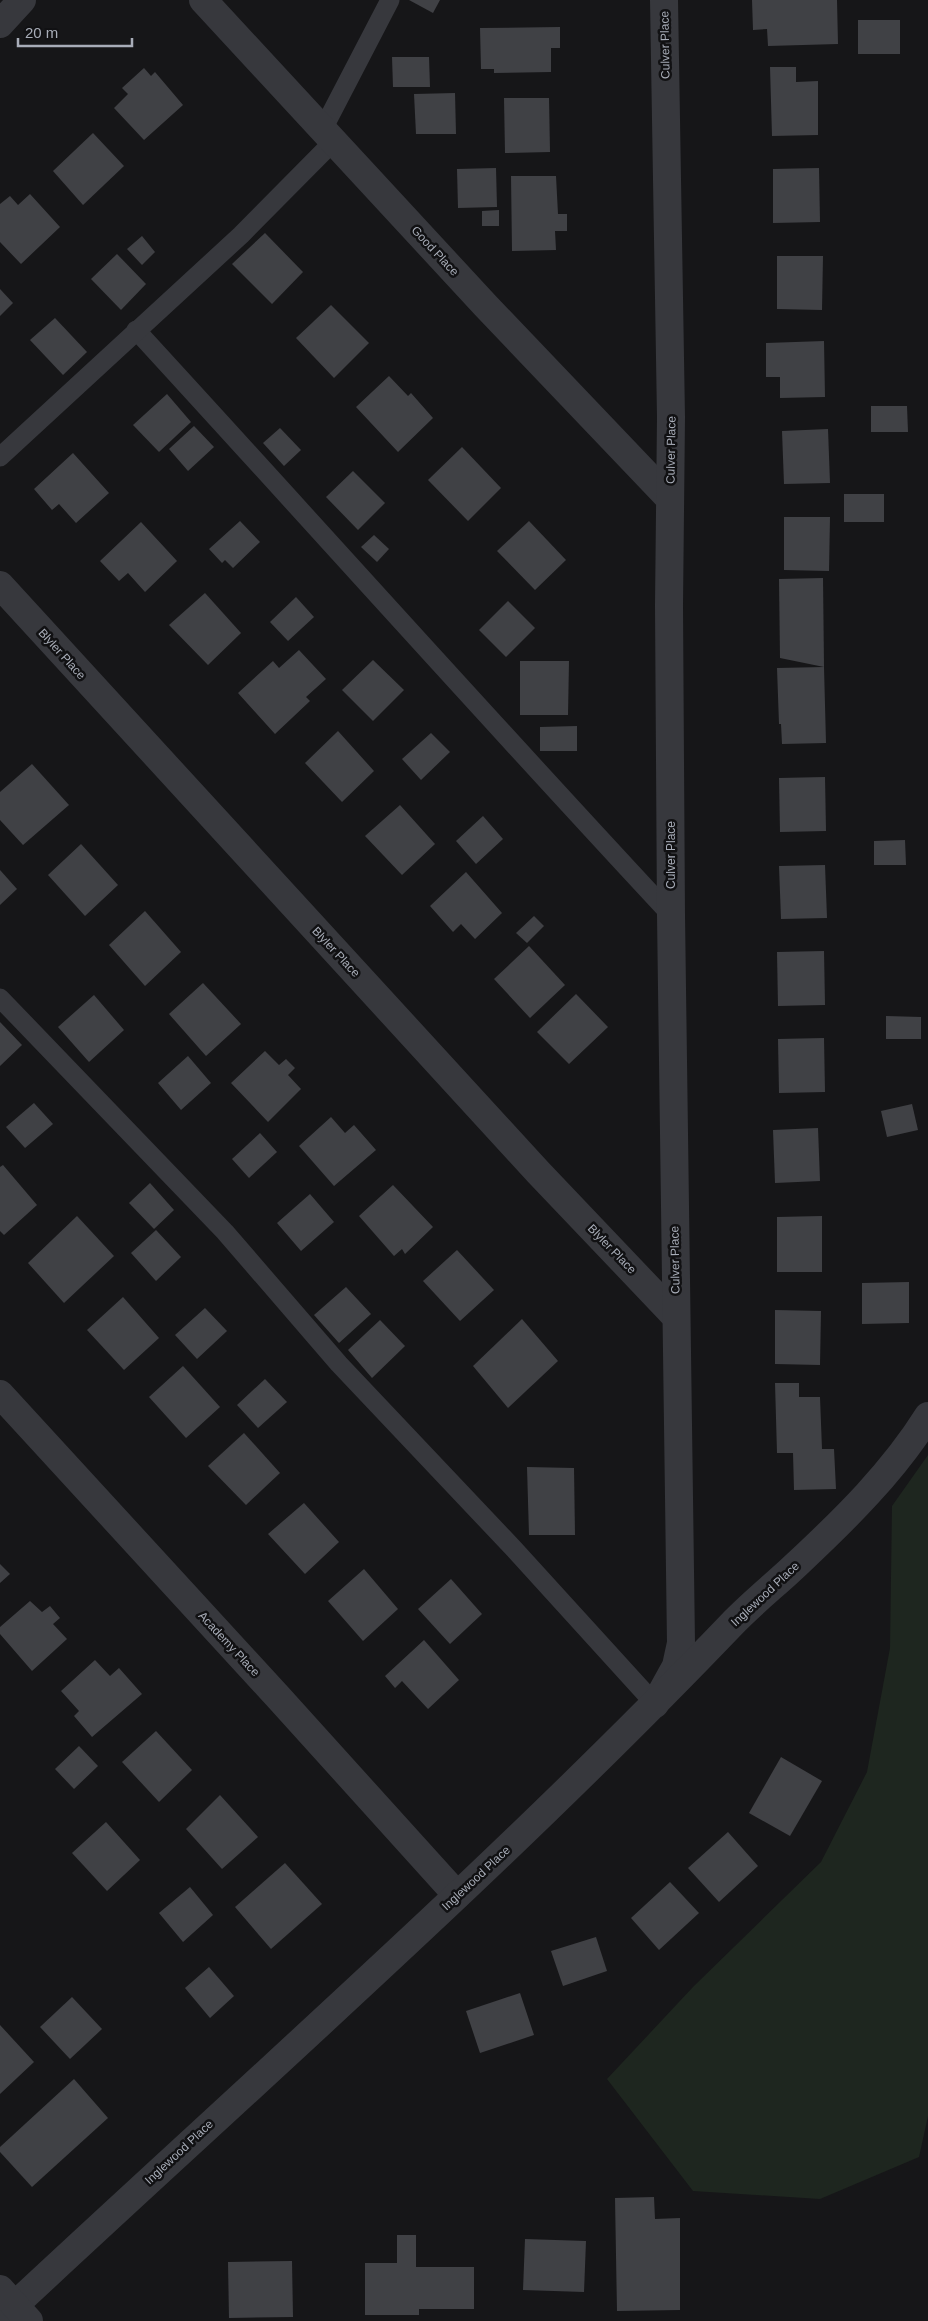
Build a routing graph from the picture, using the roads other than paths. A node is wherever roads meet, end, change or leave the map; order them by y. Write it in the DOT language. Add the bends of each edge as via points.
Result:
graph roads {
  1 [pos="22,0"];
  2 [pos="203,0"];
  3 [pos="390,0"];
  4 [pos="664,0"];
  5 [pos="0,24"];
  6 [pos="329,135"];
  7 [pos="136,330"];
  8 [pos="0,457"];
  9 [pos="670,499"];
  10 [pos="0,585"];
  11 [pos="671,915"];
  12 [pos="0,998"];
  13 [pos="676,1317"];
  14 [pos="0,1394"];
  15 [pos="928,1416"];
  16 [pos="655,1704"];
  17 [pos="457,1895"];
  18 [pos="11,2308"];
  1 -- 5 [label="street"];
  2 -- 6 [label="street, Good Place"];
  3 -- 6 [label="lane"];
  4 -- 9 [label="street, Culver Place"];
  6 -- 7 [label="lane" via="241,236"];
  6 -- 9 [label="street, Good Place"];
  7 -- 8 [label="lane"];
  7 -- 11 [label="lane"];
  9 -- 11 [label="street, Culver Place"];
  10 -- 13 [label="street, Blyler Place" via="538,1172"];
  11 -- 13 [label="street, Culver Place"];
  12 -- 16 [label="lane" via="225,1232 339,1364"];
  13 -- 16 [label="street, Culver Place" via="682,1643 676,1666"];
  14 -- 17 [label="street, Academy Place"];
  15 -- 16 [label="street, Inglewood Place" via="910,1445 869,1494 749,1606"];
  16 -- 17 [label="street, Inglewood Place"];
  17 -- 18 [label="street, Inglewood Place"];
}
